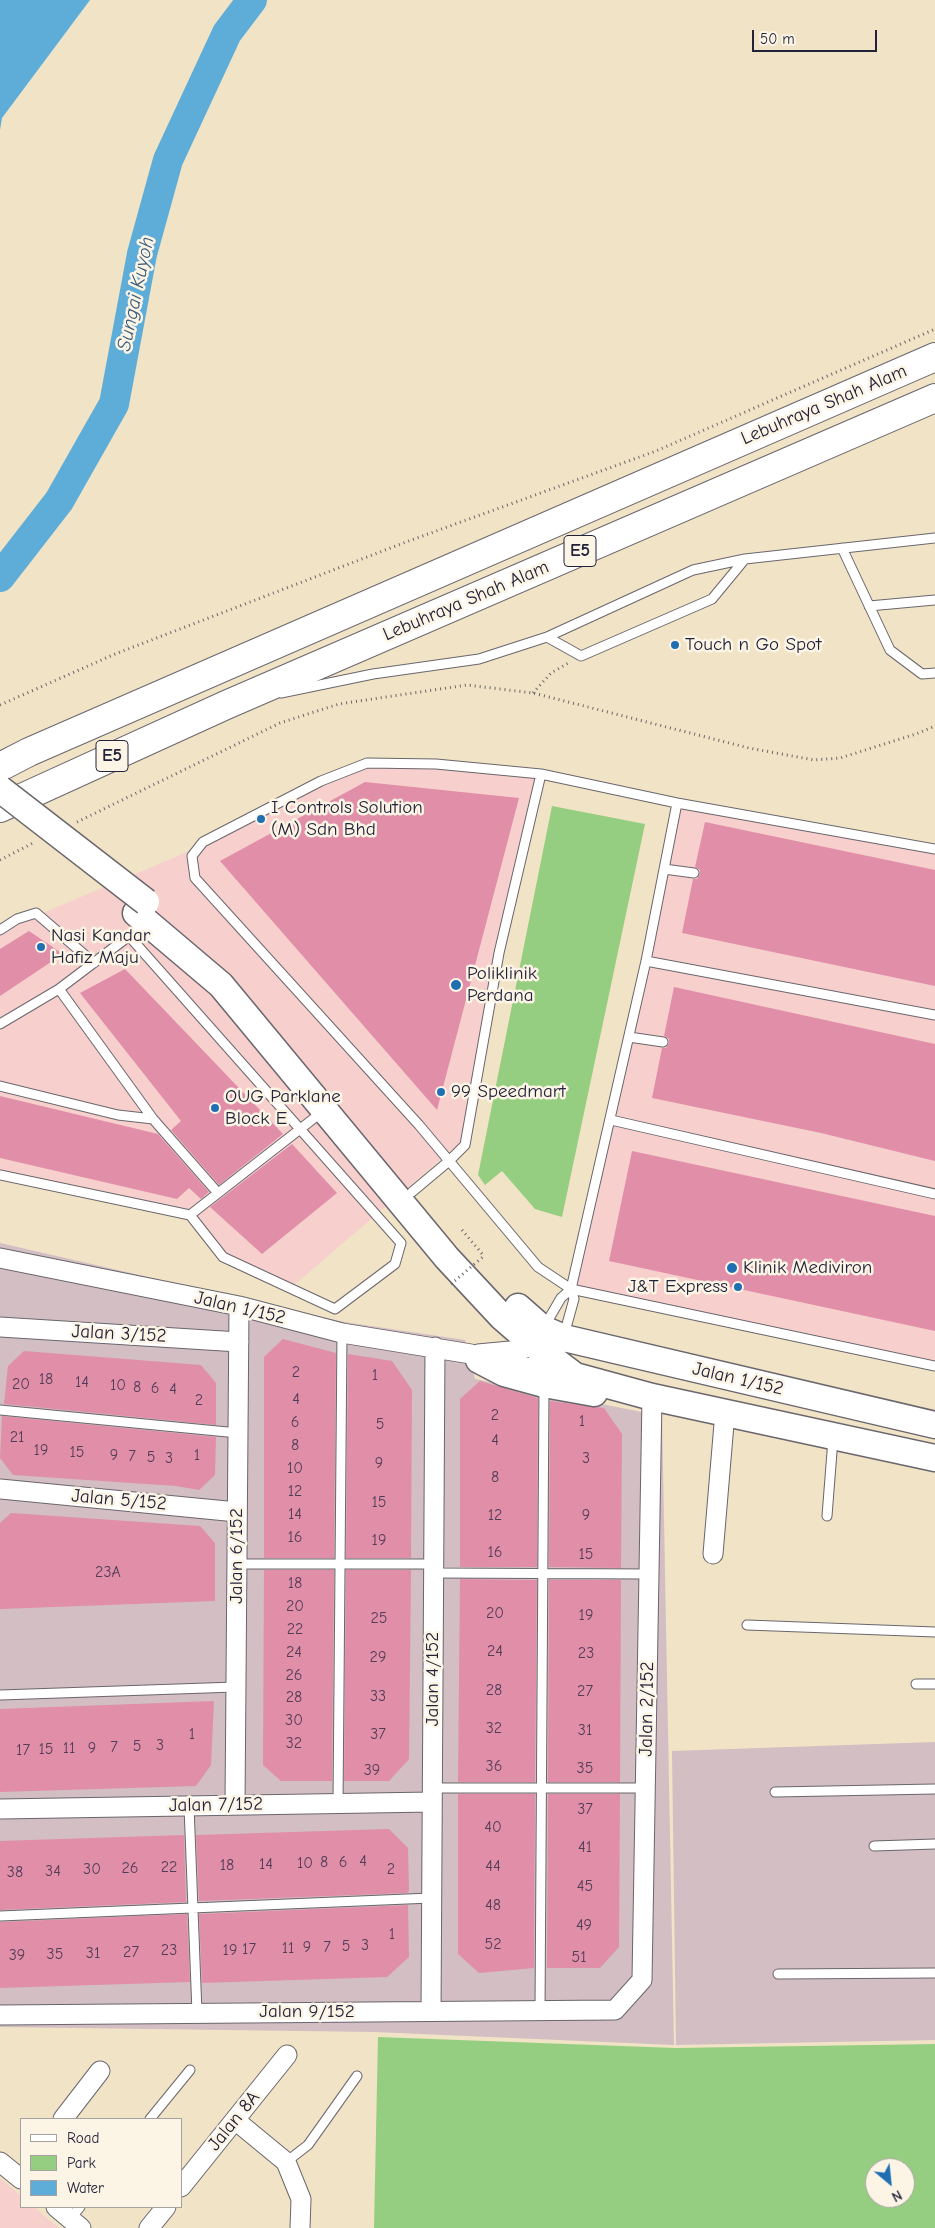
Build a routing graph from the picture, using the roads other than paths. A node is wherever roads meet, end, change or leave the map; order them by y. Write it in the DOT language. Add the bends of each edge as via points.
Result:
graph roads {
  1 [pos="935,357"];
  2 [pos="935,398"];
  3 [pos="935,538"];
  4 [pos="842,548"];
  5 [pos="746,559"];
  6 [pos="935,600"];
  7 [pos="869,606"];
  8 [pos="547,637"];
  9 [pos="935,673"];
  10 [pos="226,705"];
  11 [pos="29,752"];
  12 [pos="0,758"];
  13 [pos="0,767"];
  14 [pos="541,774"];
  15 [pos="0,790"];
  16 [pos="676,803"];
  17 [pos="0,808"];
  18 [pos="935,849"];
  19 [pos="664,869"];
  20 [pos="694,873"];
  21 [pos="140,919"];
  22 [pos="0,930"];
  23 [pos="646,961"];
  24 [pos="94,963"];
  25 [pos="59,989"];
  26 [pos="935,1015"];
  27 [pos="0,1024"];
  28 [pos="629,1037"];
  29 [pos="663,1042"];
  30 [pos="0,1086"];
  31 [pos="331,1106"];
  32 [pos="153,1119"];
  33 [pos="610,1120"];
  34 [pos="300,1129"];
  35 [pos="449,1161"];
  36 [pos="0,1175"];
  37 [pos="412,1192"];
  38 [pos="218,1193"];
  39 [pos="935,1194"];
  40 [pos="190,1215"];
  41 [pos="0,1258"];
  42 [pos="571,1289"];
  43 [pos="239,1306"];
  44 [pos="0,1327"];
  45 [pos="342,1333"];
  46 [pos="238,1342"];
  47 [pos="547,1342"];
  48 [pos="435,1347"];
  49 [pos="475,1357"];
  50 [pos="935,1366"];
  51 [pos="544,1384"];
  52 [pos="652,1397"];
  53 [pos="0,1410"];
  54 [pos="725,1412"];
  55 [pos="935,1425"];
  56 [pos="238,1433"];
  57 [pos="833,1436"];
  58 [pos="935,1458"];
  59 [pos="0,1489"];
  60 [pos="237,1512"];
  61 [pos="827,1516"];
  62 [pos="713,1554"];
  63 [pos="237,1564"];
  64 [pos="340,1564"];
  65 [pos="434,1569"];
  66 [pos="543,1573"];
  67 [pos="649,1574"];
  68 [pos="747,1625"];
  69 [pos="935,1632"];
  70 [pos="916,1684"];
  71 [pos="935,1684"];
  72 [pos="236,1687"];
  73 [pos="0,1695"];
  74 [pos="542,1788"];
  75 [pos="645,1788"];
  76 [pos="935,1789"];
  77 [pos="775,1792"];
  78 [pos="432,1795"];
  79 [pos="338,1803"];
  80 [pos="235,1805"];
  81 [pos="189,1806"];
  82 [pos="0,1809"];
  83 [pos="935,1844"];
  84 [pos="874,1846"];
  85 [pos="432,1898"];
  86 [pos="193,1908"];
  87 [pos="0,1916"];
  88 [pos="935,1972"];
  89 [pos="778,1974"];
  90 [pos="615,2010"];
  91 [pos="540,2011"];
  92 [pos="431,2012"];
  93 [pos="197,2013"];
  94 [pos="0,2014"];
  95 [pos="287,2055"];
  96 [pos="190,2070"];
  97 [pos="100,2071"];
  98 [pos="357,2076"];
  99 [pos="64,2118"];
  100 [pos="151,2118"];
  101 [pos="235,2120"];
  102 [pos="0,2162"];
  103 [pos="286,2162"];
  104 [pos="20,2176"];
  105 [pos="182,2187"];
  106 [pos="58,2208"];
  107 [pos="165,2208"];
  108 [pos="77,2218"];
  109 [pos="149,2228"];
  110 [pos="300,2228"];
  1 -- 11 [label="highway, Lebuhraya Shah Alam / E5"];
  2 -- 10 [label="highway, Lebuhraya Shah Alam / E5"];
  3 -- 4 [label="lane"];
  4 -- 5 [label="lane"];
  4 -- 7 [label="lane"];
  5 -- 8 [label="lane" via="693,570"];
  5 -- 8 [label="lane" via="712,599 581,656"];
  6 -- 7 [label="lane"];
  7 -- 9 [label="lane" via="890,650 922,674"];
  8 -- 10 [label="lane" via="478,659 373,674"];
  10 -- 17 [label="highway, Lebuhraya Shah Alam / E5"];
  11 -- 12 [label="lane"];
  11 -- 13 [label="highway, Lebuhraya Shah Alam / E5"];
  14 -- 16 [label="lane"];
  14 -- 35 [label="lane" via="499,953 465,1145"];
  14 -- 35 [label="lane" via="436,764 366,763 321,781 203,842 192,856 195,878"];
  15 -- 21 [label="street, bridge"];
  16 -- 18 [label="lane"];
  16 -- 19 [label="lane"];
  17 -- 21 [label="street"];
  19 -- 20 [label="lane"];
  19 -- 23 [label="lane"];
  21 -- 24 [label="lane"];
  21 -- 31 [label="street" via="233,978"];
  21 -- 34 [label="lane"];
  22 -- 24 [label="lane" via="17,919 36,913"];
  23 -- 26 [label="lane"];
  23 -- 28 [label="lane"];
  24 -- 25 [label="lane"];
  25 -- 27 [label="lane"];
  25 -- 32 [label="lane"];
  28 -- 29 [label="lane"];
  28 -- 33 [label="lane"];
  30 -- 32 [label="lane" via="118,1115"];
  31 -- 34 [label="lane"];
  31 -- 37 [label="street"];
  31 -- 47 [label="street" via="447,1258 502,1317"];
  32 -- 38 [label="lane"];
  33 -- 39 [label="lane"];
  33 -- 42 [label="lane"];
  34 -- 38 [label="lane"];
  34 -- 40 [label="lane" via="401,1243 395,1264 335,1309 224,1257"];
  35 -- 37 [label="lane"];
  35 -- 42 [label="lane" via="538,1267"];
  36 -- 40 [label="lane"];
  37 -- 47 [label="street" via="459,1248"];
  38 -- 40 [label="lane"];
  41 -- 43 [label="street, Jalan 1/152"];
  42 -- 47 [label="lane" via="560,1298"];
  42 -- 47 [label="lane" via="574,1299"];
  42 -- 50 [label="lane"];
  43 -- 45 [label="street, Jalan 1/152"];
  43 -- 46 [label="street, Jalan 6/152"];
  44 -- 46 [label="street, Jalan 3/152"];
  45 -- 48 [label="street, Jalan 1/152"];
  45 -- 64 [label="lane"];
  46 -- 56 [label="street, Jalan 6/152"];
  47 -- 49 [label="street, Jalan 1/152" via="542,1365 518,1369"];
  47 -- 52 [label="street" via="575,1376"];
  47 -- 55 [label="street, Jalan 1/152"];
  48 -- 49 [label="street, Jalan 1/152"];
  48 -- 65 [label="street, Jalan 4/152"];
  49 -- 51 [label="street" via="504,1373"];
  51 -- 52 [label="street" via="617,1398"];
  51 -- 66 [label="lane"];
  52 -- 54 [label="street, Jalan 1/152"];
  52 -- 67 [label="street, Jalan 2/152"];
  53 -- 56 [label="lane"];
  54 -- 57 [label="street, Jalan 1/152"];
  54 -- 62 [label="street"];
  56 -- 60 [label="street, Jalan 6/152"];
  57 -- 58 [label="street, Jalan 1/152"];
  57 -- 61 [label="lane"];
  59 -- 60 [label="street, Jalan 5/152"];
  60 -- 63 [label="street, Jalan 6/152"];
  63 -- 64 [label="lane"];
  63 -- 72 [label="street, Jalan 6/152"];
  64 -- 65 [label="lane"];
  64 -- 79 [label="lane"];
  65 -- 66 [label="lane"];
  65 -- 78 [label="street, Jalan 4/152"];
  66 -- 67 [label="lane"];
  66 -- 74 [label="lane"];
  67 -- 75 [label="street, Jalan 2/152"];
  68 -- 69 [label="lane"];
  70 -- 71 [label="lane"];
  72 -- 73 [label="lane"];
  72 -- 80 [label="street, Jalan 6/152"];
  74 -- 75 [label="lane"];
  74 -- 78 [label="lane"];
  74 -- 91 [label="lane"];
  75 -- 90 [label="street, Jalan 2/152" via="642,1980"];
  76 -- 77 [label="lane"];
  78 -- 79 [label="street, Jalan 7/152"];
  78 -- 85 [label="street, Jalan 4/152"];
  79 -- 80 [label="street, Jalan 7/152"];
  80 -- 81 [label="street, Jalan 7/152"];
  81 -- 82 [label="street, Jalan 7/152"];
  81 -- 86 [label="lane"];
  83 -- 84 [label="lane"];
  85 -- 86 [label="lane"];
  85 -- 92 [label="street, Jalan 4/152"];
  86 -- 87 [label="lane"];
  86 -- 93 [label="lane"];
  88 -- 89 [label="lane"];
  90 -- 91 [label="street, Jalan 9/152"];
  91 -- 92 [label="street, Jalan 9/152"];
  92 -- 93 [label="street, Jalan 9/152"];
  93 -- 94 [label="street, Jalan 9/152"];
  95 -- 101 [label="street, Jalan 8A"];
  96 -- 100 [label="lane"];
  97 -- 99 [label="street"];
  98 -- 103 [label="lane" via="308,2144"];
  101 -- 103 [label="street"];
  101 -- 105 [label="street, Jalan 8A"];
  102 -- 104 [label="street"];
  103 -- 110 [label="street" via="301,2199"];
  106 -- 108 [label="street"];
  107 -- 109 [label="street"];
}
